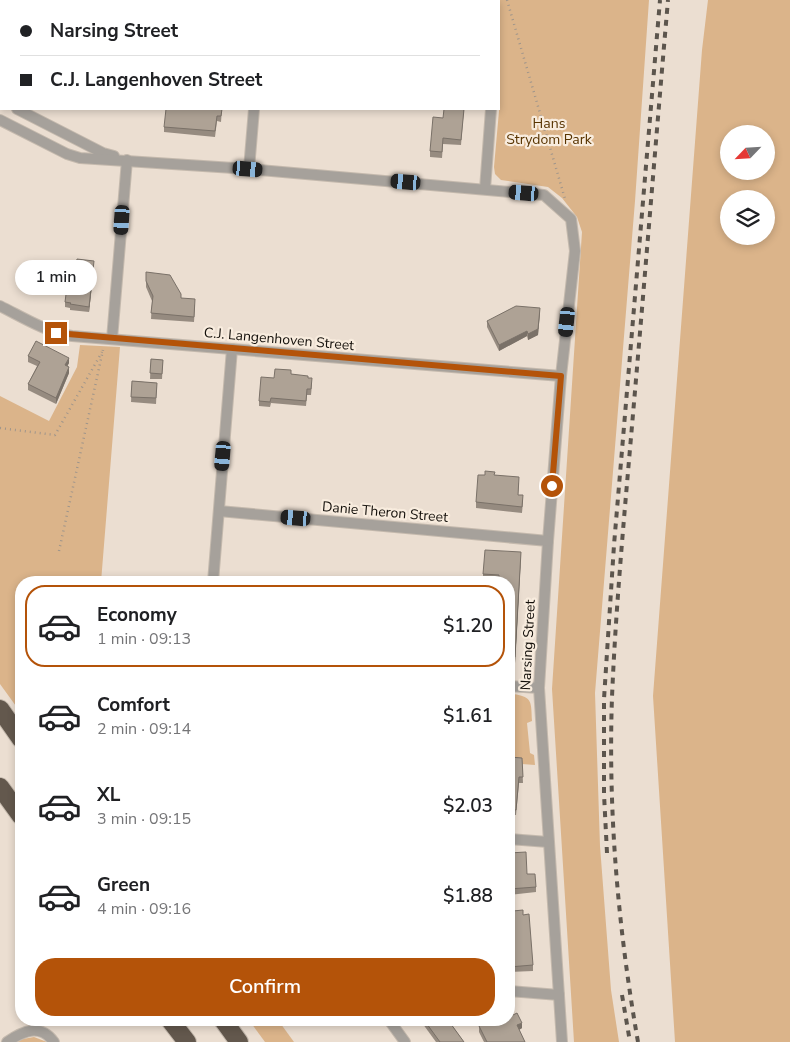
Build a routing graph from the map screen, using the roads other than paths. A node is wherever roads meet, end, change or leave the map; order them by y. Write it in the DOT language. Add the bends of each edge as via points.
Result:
graph roads {
  1 [pos="19,110"];
  2 [pos="254,110"];
  3 [pos="491,110"];
  4 [pos="0,120"];
  5 [pos="126,160"];
  6 [pos="248,169"];
  7 [pos="485,189"];
  8 [pos="0,306"];
  9 [pos="112,338"];
  10 [pos="232,348"];
  11 [pos="561,376"];
  12 [pos="219,510"];
  13 [pos="548,541"];
  14 [pos="214,576"];
  15 [pos="515,686"];
  16 [pos="539,688"];
  17 [pos="0,709"];
  18 [pos="15,730"];
  19 [pos="0,787"];
  20 [pos="15,808"];
  21 [pos="515,839"];
  22 [pos="548,842"];
  23 [pos="515,991"];
  24 [pos="559,995"];
  25 [pos="169,1026"];
  26 [pos="175,1026"];
  27 [pos="227,1026"];
  28 [pos="393,1026"];
  29 [pos="7,1042"];
  30 [pos="54,1042"];
  31 [pos="181,1042"];
  32 [pos="187,1042"];
  33 [pos="239,1042"];
  34 [pos="405,1042"];
  35 [pos="562,1042"];
  1 -- 5 [label="street" via="103,153"];
  2 -- 6 [label="street"];
  3 -- 7 [label="street"];
  4 -- 5 [label="street" via="67,154 80,158"];
  5 -- 6 [label="street"];
  5 -- 9 [label="street"];
  6 -- 7 [label="street"];
  7 -- 11 [label="street, Narsing Street" via="544,195 571,219 575,251"];
  8 -- 9 [label="street, C.J. Langenhoven Street" via="56,333"];
  9 -- 10 [label="street, C.J. Langenhoven Street"];
  10 -- 11 [label="street, C.J. Langenhoven Street"];
  10 -- 12 [label="street"];
  11 -- 13 [label="street, Narsing Street"];
  12 -- 13 [label="street, Danie Theron Street"];
  12 -- 14 [label="street"];
  13 -- 16 [label="street, Narsing Street"];
  15 -- 16 [label="street"];
  16 -- 22 [label="street, Narsing Street"];
  17 -- 18 [label="highway"];
  19 -- 20 [label="highway"];
  21 -- 22 [label="street"];
  22 -- 24 [label="street, Narsing Street"];
  23 -- 24 [label="street"];
  24 -- 35 [label="street, Narsing Street"];
  25 -- 31 [label="highway"];
  26 -- 32 [label="highway"];
  27 -- 33 [label="highway"];
  28 -- 34 [label="street"];
  29 -- 30 [label="street" via="27,1030 43,1033"];
}
